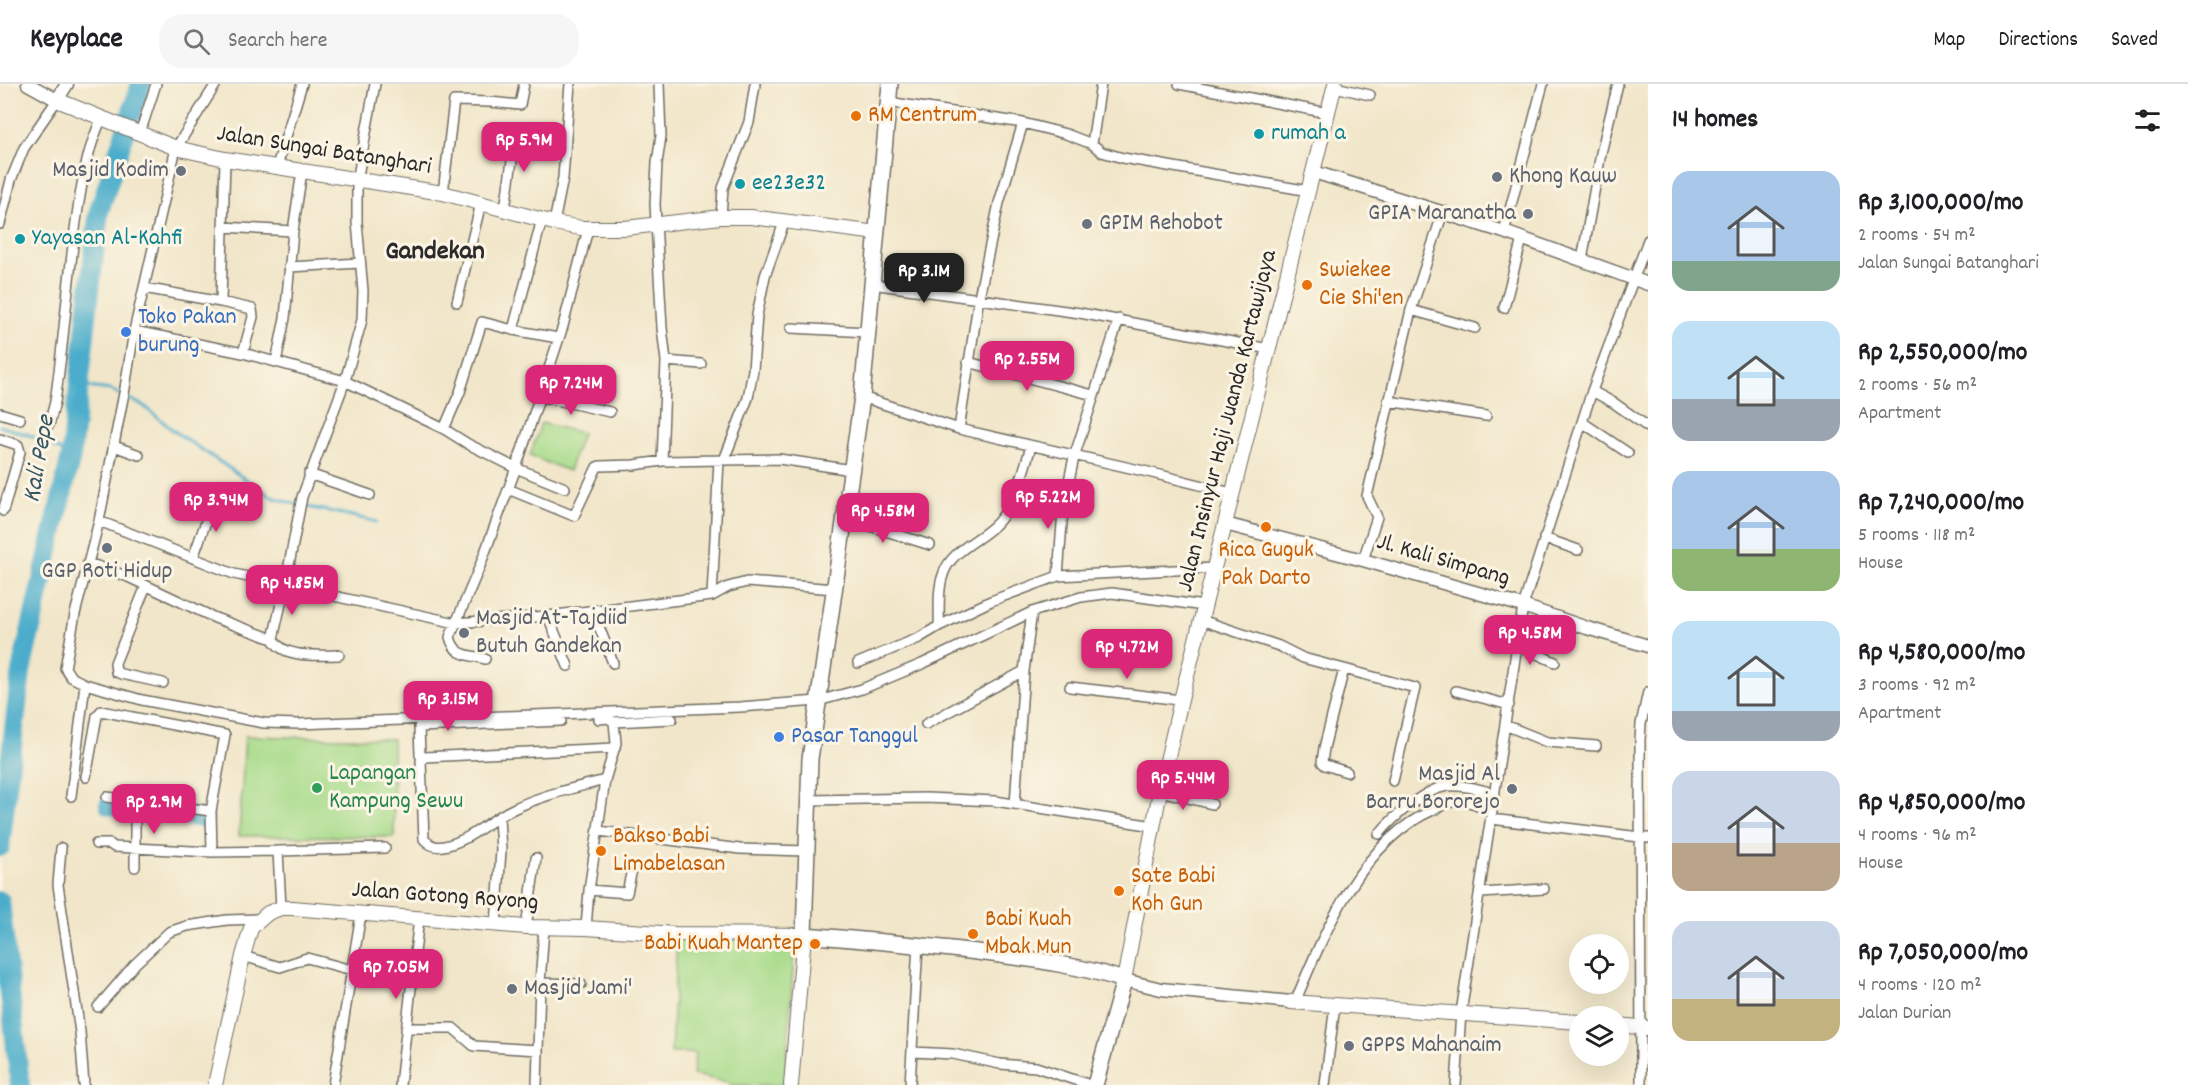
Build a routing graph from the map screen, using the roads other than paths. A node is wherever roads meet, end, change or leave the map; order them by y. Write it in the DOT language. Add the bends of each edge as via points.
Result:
graph roads {
  1 [pos="28,84"];
  2 [pos="67,84"];
  3 [pos="156,84"];
  4 [pos="216,84"];
  5 [pos="302,84"];
  6 [pos="375,84"];
  7 [pos="524,84"];
  8 [pos="570,84"];
  9 [pos="659,84"];
  10 [pos="755,84"];
  11 [pos="890,84"];
  12 [pos="1101,84"];
  13 [pos="1179,84"];
  14 [pos="1543,84"];
  15 [pos="1618,84"];
  16 [pos="1335,85"];
  17 [pos="1195,86"];
  18 [pos="1370,95"];
  19 [pos="57,100"];
  20 [pos="888,102"];
  21 [pos="1328,113"];
  22 [pos="105,119"];
  23 [pos="1023,123"];
  24 [pos="137,132"];
  25 [pos="516,133"];
  26 [pos="1092,144"];
  27 [pos="176,148"];
  28 [pos="225,159"];
  29 [pos="277,166"];
  30 [pos="302,171"];
  31 [pos="1314,172"];
  32 [pos="357,181"];
  33 [pos="1309,191"];
  34 [pos="443,193"];
  35 [pos="481,203"];
  36 [pos="505,209"];
  37 [pos="1443,212"];
  38 [pos="721,217"];
  39 [pos="784,220"];
  40 [pos="548,221"];
  41 [pos="0,224"];
  42 [pos="656,224"];
  43 [pos="223,227"];
  44 [pos="588,229"];
  45 [pos="293,231"];
  46 [pos="1504,232"];
  47 [pos="877,233"];
  48 [pos="1522,239"];
  49 [pos="1648,240"];
  50 [pos="1582,260"];
  51 [pos="360,263"];
  52 [pos="289,267"];
  53 [pos="1634,278"];
  54 [pos="872,284"];
  55 [pos="1648,284"];
  56 [pos="144,288"];
  57 [pos="979,297"];
  58 [pos="221,302"];
  59 [pos="457,302"];
  60 [pos="1504,308"];
  61 [pos="1411,310"];
  62 [pos="1119,319"];
  63 [pos="790,328"];
  64 [pos="1475,328"];
  65 [pos="513,330"];
  66 [pos="134,331"];
  67 [pos="868,332"];
  68 [pos="558,338"];
  69 [pos="1269,349"];
  70 [pos="243,353"];
  71 [pos="276,362"];
  72 [pos="666,362"];
  73 [pos="968,362"];
  74 [pos="701,364"];
  75 [pos="345,381"];
  76 [pos="1592,391"];
  77 [pos="1093,395"];
  78 [pos="539,396"];
  79 [pos="862,397"];
  80 [pos="1388,401"];
  81 [pos="610,412"];
  82 [pos="0,413"];
  83 [pos="1486,416"];
  84 [pos="20,419"];
  85 [pos="1582,422"];
  86 [pos="45,427"];
  87 [pos="1648,427"];
  88 [pos="444,429"];
  89 [pos="959,429"];
  90 [pos="0,439"];
  91 [pos="114,446"];
  92 [pos="1031,446"];
  93 [pos="1628,453"];
  94 [pos="139,455"];
  95 [pos="1074,456"];
  96 [pos="721,460"];
  97 [pos="662,461"];
  98 [pos="516,468"];
  99 [pos="852,471"];
  100 [pos="309,474"];
  101 [pos="565,488"];
  102 [pos="508,489"];
  103 [pos="1232,493"];
  104 [pos="370,495"];
  105 [pos="214,499"];
  106 [pos="3,511"];
  107 [pos="845,518"];
  108 [pos="99,521"];
  109 [pos="1225,524"];
  110 [pos="1544,538"];
  111 [pos="930,545"];
  112 [pos="1578,550"];
  113 [pos="194,558"];
  114 [pos="1363,560"];
  115 [pos="88,563"];
  116 [pos="1213,568"];
  117 [pos="1058,576"];
  118 [pos="146,586"];
  119 [pos="285,586"];
  120 [pos="835,589"];
  121 [pos="712,596"];
  122 [pos="1523,606"];
  123 [pos="593,611"];
  124 [pos="1032,612"];
  125 [pos="1203,613"];
  126 [pos="548,616"];
  127 [pos="456,623"];
  128 [pos="939,626"];
  129 [pos="273,639"];
  130 [pos="1517,645"];
  131 [pos="1648,646"];
  132 [pos="339,655"];
  133 [pos="485,659"];
  134 [pos="1555,662"];
  135 [pos="613,663"];
  136 [pos="858,663"];
  137 [pos="568,666"];
  138 [pos="1344,669"];
  139 [pos="1024,671"];
  140 [pos="163,683"];
  141 [pos="85,684"];
  142 [pos="1070,687"];
  143 [pos="1456,691"];
  144 [pos="1648,692"];
  145 [pos="1181,700"];
  146 [pos="818,701"];
  147 [pos="1509,705"];
  148 [pos="672,719"];
  149 [pos="614,722"];
  150 [pos="926,724"];
  151 [pos="1505,725"];
  152 [pos="1596,746"];
  153 [pos="615,747"];
  154 [pos="1644,754"];
  155 [pos="422,758"];
  156 [pos="1347,772"];
  157 [pos="86,777"];
  158 [pos="605,780"];
  159 [pos="1393,781"];
  160 [pos="1160,791"];
  161 [pos="1448,794"];
  162 [pos="70,796"];
  163 [pos="107,797"];
  164 [pos="809,800"];
  165 [pos="1015,804"];
  166 [pos="1212,804"];
  167 [pos="1493,807"];
  168 [pos="211,811"];
  169 [pos="499,818"];
  170 [pos="135,824"];
  171 [pos="1154,826"];
  172 [pos="598,831"];
  173 [pos="1387,832"];
  174 [pos="1644,838"];
  175 [pos="96,844"];
  176 [pos="135,847"];
  177 [pos="61,848"];
  178 [pos="385,848"];
  179 [pos="807,850"];
  180 [pos="278,851"];
  181 [pos="212,852"];
  182 [pos="536,858"];
  183 [pos="135,867"];
  184 [pos="632,869"];
  185 [pos="1544,889"];
  186 [pos="589,890"];
  187 [pos="1481,893"];
  188 [pos="281,908"];
  189 [pos="361,914"];
  190 [pos="419,918"];
  191 [pos="259,919"];
  192 [pos="496,925"];
  193 [pos="526,927"];
  194 [pos="544,928"];
  195 [pos="586,928"];
  196 [pos="804,935"];
  197 [pos="918,945"];
  198 [pos="1644,948"];
  199 [pos="243,956"];
  200 [pos="352,969"];
  201 [pos="1124,980"];
  202 [pos="540,983"];
  203 [pos="581,984"];
  204 [pos="1288,1002"];
  205 [pos="1335,1005"];
  206 [pos="98,1007"];
  207 [pos="1461,1013"];
  208 [pos="1569,1021"];
  209 [pos="1629,1026"];
  210 [pos="1644,1027"];
  211 [pos="406,1028"];
  212 [pos="538,1050"];
  213 [pos="912,1052"];
  214 [pos="1456,1080"];
  215 [pos="1325,1083"];
  216 [pos="84,1085"];
  217 [pos="215,1085"];
  218 [pos="333,1085"];
  219 [pos="399,1085"];
  220 [pos="537,1085"];
  221 [pos="791,1085"];
  222 [pos="910,1085"];
  223 [pos="1090,1085"];
  224 [pos="1095,1085"];
  225 [pos="1641,1085"];
  1 -- 19 [label="street"];
  2 -- 19 [label="street"];
  3 -- 24 [label="street"];
  4 -- 27 [label="street"];
  5 -- 29 [label="street"];
  6 -- 32 [label="street"];
  7 -- 34 [label="street" via="520,105 454,101"];
  8 -- 40 [label="street" via="563,178"];
  9 -- 42 [label="street" via="661,136"];
  10 -- 38 [label="street" via="749,122 723,188"];
  11 -- 20 [label="main road"];
  12 -- 26 [label="street"];
  13 -- 17 [label="street"];
  14 -- 46 [label="street"];
  15 -- 50 [label="street" via="1600,153"];
  16 -- 18 [label="street"];
  16 -- 21 [label="main road, Jalan Insinyur Haji Juanda Kartawijaya"];
  17 -- 21 [label="street"];
  19 -- 22 [label="main road, Jalan Sungai Batanghari"];
  19 -- 41 [label="street" via="24,148"];
  20 -- 23 [label="street"];
  20 -- 47 [label="main road"];
  21 -- 31 [label="main road, Jalan Insinyur Haji Juanda Kartawijaya"];
  22 -- 24 [label="main road, Jalan Sungai Batanghari"];
  22 -- 86 [label="street" via="91,147 81,190 56,395 52,419"];
  23 -- 26 [label="street"];
  23 -- 57 [label="street" via="999,204"];
  24 -- 27 [label="main road, Jalan Sungai Batanghari"];
  25 -- 36 [label="street"];
  26 -- 33 [label="street" via="1102,152 1123,158"];
  27 -- 28 [label="main road, Jalan Sungai Batanghari"];
  27 -- 56 [label="street"];
  28 -- 29 [label="main road, Jalan Sungai Batanghari"];
  28 -- 43 [label="street"];
  29 -- 30 [label="main road, Jalan Sungai Batanghari"];
  30 -- 32 [label="main road, Jalan Sungai Batanghari"];
  30 -- 45 [label="street"];
  31 -- 33 [label="main road, Jalan Insinyur Haji Juanda Kartawijaya"];
  31 -- 37 [label="street"];
  32 -- 34 [label="main road, Jalan Sungai Batanghari"];
  32 -- 51 [label="street"];
  33 -- 69 [label="main road, Jalan Insinyur Haji Juanda Kartawijaya"];
  34 -- 35 [label="main road, Jalan Sungai Batanghari"];
  35 -- 36 [label="main road, Jalan Sungai Batanghari"];
  35 -- 59 [label="street"];
  36 -- 40 [label="main road, Jalan Sungai Batanghari"];
  37 -- 46 [label="street"];
  37 -- 61 [label="street"];
  38 -- 39 [label="main road, Jalan Sungai Batanghari"];
  38 -- 42 [label="main road, Jalan Sungai Batanghari"];
  39 -- 47 [label="main road, Jalan Sungai Batanghari"];
  39 -- 96 [label="street" via="757,315 748,398"];
  40 -- 44 [label="main road, Jalan Sungai Batanghari"];
  40 -- 65 [label="street"];
  42 -- 44 [label="main road, Jalan Sungai Batanghari"];
  42 -- 72 [label="street"];
  43 -- 45 [label="street"];
  43 -- 58 [label="street"];
  44 -- 68 [label="street"];
  45 -- 52 [label="street"];
  46 -- 48 [label="street"];
  47 -- 54 [label="main road"];
  48 -- 50 [label="street"];
  48 -- 60 [label="street"];
  49 -- 53 [label="street"];
  50 -- 53 [label="street"];
  51 -- 52 [label="street"];
  51 -- 75 [label="street" via="362,320"];
  52 -- 71 [label="street"];
  53 -- 55 [label="street"];
  53 -- 76 [label="street"];
  54 -- 57 [label="street"];
  54 -- 67 [label="main road"];
  56 -- 58 [label="street"];
  56 -- 66 [label="street"];
  57 -- 62 [label="street"];
  57 -- 73 [label="street"];
  58 -- 70 [label="street" via="253,311"];
  61 -- 64 [label="street"];
  61 -- 80 [label="street"];
  62 -- 69 [label="street"];
  62 -- 77 [label="street"];
  63 -- 67 [label="street"];
  65 -- 68 [label="street"];
  65 -- 88 [label="street" via="481,323"];
  66 -- 70 [label="street"];
  66 -- 91 [label="street"];
  67 -- 79 [label="main road"];
  68 -- 78 [label="street"];
  69 -- 103 [label="main road, Jalan Insinyur Haji Juanda Kartawijaya"];
  70 -- 71 [label="street"];
  71 -- 75 [label="street"];
  72 -- 74 [label="street"];
  72 -- 97 [label="street"];
  73 -- 77 [label="street"];
  73 -- 89 [label="street"];
  75 -- 88 [label="street"];
  75 -- 100 [label="street"];
  76 -- 85 [label="street"];
  76 -- 87 [label="street"];
  77 -- 95 [label="street"];
  78 -- 81 [label="street"];
  78 -- 98 [label="street"];
  79 -- 89 [label="street"];
  79 -- 99 [label="main road"];
  80 -- 83 [label="street"];
  80 -- 114 [label="street" via="1366,496 1377,517"];
  82 -- 84 [label="street"];
  85 -- 93 [label="street"];
  85 -- 110 [label="street"];
  88 -- 98 [label="street"];
  89 -- 92 [label="street"];
  90 -- 106 [label="street" via="20,448"];
  91 -- 94 [label="street"];
  91 -- 108 [label="street"];
  92 -- 95 [label="street"];
  92 -- 128 [label="street" via="1006,512 948,563 942,576"];
  95 -- 103 [label="street"];
  95 -- 117 [label="street"];
  96 -- 97 [label="street"];
  96 -- 99 [label="street" via="779,459"];
  96 -- 121 [label="street"];
  97 -- 102 [label="street" via="597,467 574,516"];
  98 -- 101 [label="street"];
  98 -- 102 [label="street"];
  99 -- 107 [label="main road"];
  100 -- 104 [label="street"];
  100 -- 119 [label="street"];
  102 -- 127 [label="street"];
  103 -- 109 [label="main road, Jalan Insinyur Haji Juanda Kartawijaya"];
  105 -- 113 [label="street"];
  107 -- 111 [label="street"];
  107 -- 120 [label="main road"];
  108 -- 113 [label="street"];
  108 -- 115 [label="street"];
  109 -- 114 [label="street, Jl. Kali Simpang"];
  109 -- 116 [label="main road, Jalan Insinyur Haji Juanda Kartawijaya"];
  110 -- 112 [label="street"];
  110 -- 122 [label="street"];
  113 -- 119 [label="street" via="234,574"];
  114 -- 122 [label="street, Jl. Kali Simpang"];
  115 -- 118 [label="street"];
  115 -- 141 [label="street" via="65,668 71,677"];
  116 -- 117 [label="street"];
  116 -- 125 [label="main road, Jalan Insinyur Haji Juanda Kartawijaya"];
  117 -- 128 [label="street"];
  118 -- 129 [label="street" via="209,616"];
  118 -- 140 [label="street" via="114,668 121,674"];
  119 -- 127 [label="street"];
  119 -- 129 [label="street"];
  120 -- 121 [label="street" via="747,582"];
  120 -- 146 [label="main road"];
  121 -- 123 [label="street"];
  122 -- 130 [label="street"];
  122 -- 131 [label="street, Jl. Kali Simpang"];
  123 -- 126 [label="street"];
  123 -- 135 [label="street"];
  124 -- 125 [label="street" via="1081,597 1112,593"];
  124 -- 139 [label="street"];
  124 -- 146 [label="street" via="922,664"];
  125 -- 138 [label="street" via="1303,658"];
  125 -- 145 [label="main road, Jalan Insinyur Haji Juanda Kartawijaya"];
  126 -- 127 [label="street"];
  126 -- 137 [label="street"];
  127 -- 133 [label="street" via="450,638 453,648"];
  128 -- 136 [label="street"];
  129 -- 132 [label="street" via="276,646 299,654"];
  130 -- 134 [label="street"];
  130 -- 147 [label="street"];
  138 -- 156 [label="street" via="1322,762"];
  138 -- 159 [label="street" via="1415,688"];
  139 -- 150 [label="street"];
  139 -- 165 [label="street"];
  141 -- 146 [label="street" via="229,717 299,724"];
  141 -- 162 [label="street"];
  142 -- 145 [label="street"];
  143 -- 147 [label="street"];
  144 -- 154 [label="street" via="1641,724"];
  145 -- 160 [label="main road, Jalan Insinyur Haji Juanda Kartawijaya"];
  146 -- 164 [label="main road"];
  147 -- 151 [label="street"];
  148 -- 149 [label="street"];
  149 -- 153 [label="street"];
  149 -- 155 [label="street" via="608,718 419,727"];
  151 -- 152 [label="street" via="1547,742"];
  151 -- 167 [label="street"];
  153 -- 155 [label="street"];
  153 -- 158 [label="street"];
  154 -- 174 [label="street"];
  155 -- 169 [label="street" via="423,839 429,844 451,844"];
  157 -- 168 [label="street" via="101,711 225,735"];
  158 -- 169 [label="street" via="536,799"];
  158 -- 172 [label="street"];
  160 -- 166 [label="street"];
  160 -- 171 [label="main road, Jalan Insinyur Haji Juanda Kartawijaya"];
  161 -- 167 [label="street" via="1459,801"];
  161 -- 167 [label="street" via="1472,787"];
  161 -- 173 [label="street" via="1410,822"];
  161 -- 173 [label="street" via="1431,792 1407,807"];
  163 -- 168 [label="street"];
  164 -- 165 [label="street" via="926,798"];
  164 -- 179 [label="main road"];
  165 -- 171 [label="street"];
  167 -- 174 [label="street"];
  167 -- 187 [label="street"];
  168 -- 181 [label="street"];
  169 -- 192 [label="street"];
  170 -- 176 [label="street"];
  171 -- 201 [label="main road, Jalan Insinyur Haji Juanda Kartawijaya"];
  172 -- 179 [label="street" via="740,849"];
  172 -- 186 [label="street"];
  173 -- 204 [label="street" via="1326,930"];
  174 -- 198 [label="street"];
  175 -- 176 [label="street"];
  176 -- 181 [label="street"];
  176 -- 183 [label="street"];
  177 -- 216 [label="street" via="58,885"];
  178 -- 180 [label="street"];
  179 -- 196 [label="main road"];
  180 -- 181 [label="street"];
  180 -- 188 [label="street"];
  182 -- 193 [label="street"];
  184 -- 186 [label="street" via="627,893"];
  185 -- 187 [label="street"];
  186 -- 195 [label="street"];
  187 -- 207 [label="street"];
  188 -- 189 [label="main road, Jalan Gotong Royong"];
  188 -- 191 [label="main road"];
  189 -- 190 [label="main road, Jalan Gotong Royong"];
  189 -- 200 [label="street"];
  190 -- 192 [label="main road, Jalan Gotong Royong"];
  190 -- 211 [label="street"];
  191 -- 199 [label="main road" via="251,928"];
  191 -- 206 [label="street" via="227,920 169,932"];
  192 -- 193 [label="main road, Jalan Gotong Royong"];
  193 -- 194 [label="main road, Jalan Gotong Royong"];
  194 -- 195 [label="main road, Jalan Gotong Royong"];
  194 -- 202 [label="street"];
  195 -- 196 [label="main road, Jalan Gotong Royong" via="676,934"];
  196 -- 197 [label="main road"];
  196 -- 221 [label="main road"];
  197 -- 201 [label="main road" via="1046,961"];
  197 -- 213 [label="street"];
  198 -- 210 [label="street"];
  199 -- 200 [label="street" via="280,967 307,958"];
  199 -- 217 [label="main road"];
  200 -- 218 [label="street"];
  201 -- 204 [label="street" via="1161,989"];
  201 -- 224 [label="main road, Jalan Insinyur Haji Juanda Kartawijaya"];
  202 -- 203 [label="street"];
  202 -- 212 [label="street"];
  204 -- 205 [label="main road"];
  205 -- 207 [label="main road"];
  205 -- 215 [label="street"];
  207 -- 208 [label="main road"];
  207 -- 214 [label="street"];
  209 -- 210 [label="main road"];
  210 -- 225 [label="street"];
  211 -- 212 [label="street" via="453,1028 474,1046"];
  211 -- 219 [label="street"];
  212 -- 220 [label="street"];
  213 -- 222 [label="street"];
  213 -- 223 [label="street" via="1036,1067"];
}
